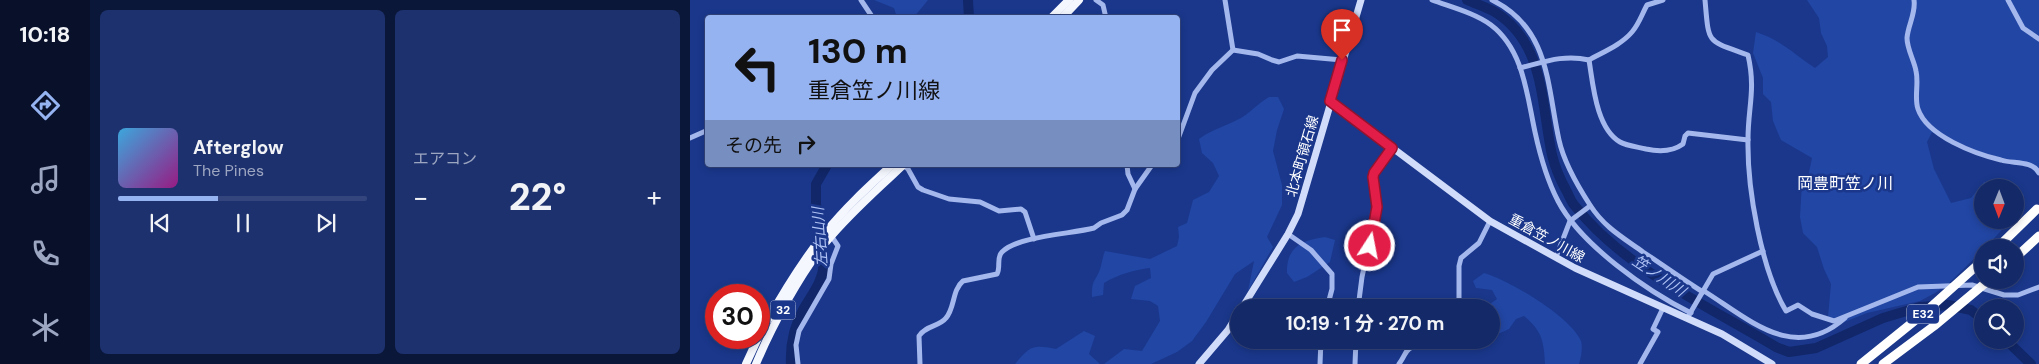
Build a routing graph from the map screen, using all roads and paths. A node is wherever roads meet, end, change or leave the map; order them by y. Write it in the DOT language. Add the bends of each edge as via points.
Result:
graph roads {
  1 [pos="861,0"];
  2 [pos="1068,0"];
  3 [pos="1079,0"];
  4 [pos="1096,0"];
  5 [pos="1225,0"];
  6 [pos="1361,0"];
  7 [pos="1432,0"];
  8 [pos="1492,0"];
  9 [pos="1663,0"];
  10 [pos="1704,0"];
  11 [pos="1914,0"];
  12 [pos="2008,0"];
  13 [pos="1501,2"];
  14 [pos="871,15"];
  15 [pos="1055,15"];
  16 [pos="1065,15"];
  17 [pos="1105,15"];
  18 [pos="2039,39"];
  19 [pos="1233,50"];
  20 [pos="1342,60"];
  21 [pos="1588,60"];
  22 [pos="1542,62"];
  23 [pos="1521,68"];
  24 [pos="1330,101"];
  25 [pos="705,131"];
  26 [pos="1180,134"];
  27 [pos="690,138"];
  28 [pos="1748,140"];
  29 [pos="1392,148"];
  30 [pos="890,167"];
  31 [pos="901,167"];
  32 [pos="906,167"];
  33 [pos="1127,167"];
  34 [pos="1151,167"];
  35 [pos="2039,173"];
  36 [pos="1135,189"];
  37 [pos="1590,206"];
  38 [pos="2037,209"];
  39 [pos="1571,220"];
  40 [pos="1490,221"];
  41 [pos="828,233"];
  42 [pos="1288,234"];
  43 [pos="2039,236"];
  44 [pos="1034,239"];
  45 [pos="2005,239"];
  46 [pos="2024,250"];
  47 [pos="1763,251"];
  48 [pos="1556,257"];
  49 [pos="1974,268"];
  50 [pos="2039,287"];
  51 [pos="1978,289"];
  52 [pos="1702,293"];
  53 [pos="1248,299"];
  54 [pos="1329,299"];
  55 [pos="1359,299"];
  56 [pos="1459,299"];
  57 [pos="1663,308"];
  58 [pos="1690,313"];
  59 [pos="1848,315"];
  60 [pos="770,316"];
  61 [pos="1230,327"];
  62 [pos="753,349"];
  63 [pos="1321,349"];
  64 [pos="1356,349"];
  65 [pos="1408,349"];
  66 [pos="746,364"];
  67 [pos="756,364"];
  68 [pos="798,364"];
  69 [pos="920,364"];
  70 [pos="1199,364"];
  71 [pos="1320,364"];
  72 [pos="1355,364"];
  73 [pos="1399,364"];
  74 [pos="1640,364"];
  75 [pos="1772,364"];
  76 [pos="1861,364"];
  77 [pos="1883,364"];
  1 -- 14 [label="street"];
  2 -- 15 [label="highway"];
  3 -- 16 [label="highway"];
  4 -- 17 [label="street" via="1103,5"];
  5 -- 19 [label="street"];
  6 -- 20 [label="main road, 北本町領石線"];
  7 -- 23 [label="street" via="1492,26 1505,39"];
  8 -- 13 [label="street"];
  9 -- 21 [label="street" via="1647,5 1636,26 1622,41"];
  10 -- 28 [label="street" via="1708,35 1713,42 1748,56 1753,91"];
  11 -- 35 [label="street" via="1907,37 1917,73 1917,107 1922,119 1950,140 2001,160 2033,166"];
  12 -- 18 [label="street" via="2023,28"];
  13 -- 22 [label="street" via="1528,28"];
  19 -- 20 [label="street" via="1279,62 1296,56"];
  19 -- 26 [label="street" via="1195,93"];
  20 -- 24 [label="main road, 北本町領石線"];
  21 -- 22 [label="street" via="1576,57"];
  21 -- 28 [label="street" via="1594,96 1603,122 1609,133 1621,143 1666,151 1683,144 1688,133"];
  22 -- 23 [label="street"];
  22 -- 37 [label="street" via="1560,142 1570,172"];
  23 -- 39 [label="street" via="1542,161 1558,201"];
  24 -- 29 [label="main road, 重倉笠ノ川線"];
  24 -- 42 [label="main road, 北本町領石線" via="1298,214"];
  25 -- 27 [label="street"];
  28 -- 47 [label="street" via="1752,194"];
  29 -- 40 [label="main road, 重倉笠ノ川線"];
  29 -- 55 [label="street" via="1373,177 1377,207"];
  30 -- 41 [label="highway, 32" via="850,204"];
  31 -- 41 [label="highway, 32"];
  32 -- 44 [label="street" via="923,190 949,199 980,202 999,211 1021,209"];
  33 -- 36 [label="street"];
  34 -- 36 [label="street"];
  36 -- 44 [label="street" via="1127,210 1094,228"];
  37 -- 39 [label="street"];
  37 -- 52 [label="street" via="1612,232"];
  38 -- 45 [label="highway"];
  39 -- 48 [label="street"];
  39 -- 58 [label="street" via="1618,266 1667,301"];
  40 -- 48 [label="main road, 重倉笠ノ川線"];
  40 -- 56 [label="street" via="1479,243 1461,258"];
  41 -- 60 [label="highway, 32" via="814,247"];
  41 -- 67 [label="highway, 32" via="825,243 787,302"];
  41 -- 68 [label="street" via="838,246 829,279 799,331 796,345"];
  42 -- 53 [label="main road, 北本町領石線"];
  42 -- 54 [label="street" via="1311,250 1332,274"];
  43 -- 46 [label="highway"];
  44 -- 69 [label="street" via="1003,251 997,274 958,284 945,320 926,328 919,336"];
  47 -- 52 [label="street" via="1713,274"];
  47 -- 59 [label="street" via="1770,281 1786,311 1798,305 1812,314 1834,321"];
  48 -- 57 [label="main road, 重倉笠ノ川線"];
  49 -- 76 [label="highway, E32, bridge"];
  50 -- 59 [label="street" via="2018,295 2004,295 1972,285 1918,287"];
  51 -- 77 [label="highway, E32, bridge"];
  52 -- 58 [label="street"];
  52 -- 59 [label="street" via="1788,338 1822,334"];
  57 -- 58 [label="main road, 重倉笠ノ川線"];
  57 -- 74 [label="street" via="1653,329 1658,332"];
  58 -- 75 [label="main road, 重倉笠ノ川線"];
  61 -- 70 [label="main road"];
  62 -- 66 [label="highway, 32"];
  63 -- 71 [label="street"];
  64 -- 72 [label="street"];
  65 -- 73 [label="street"];
}
